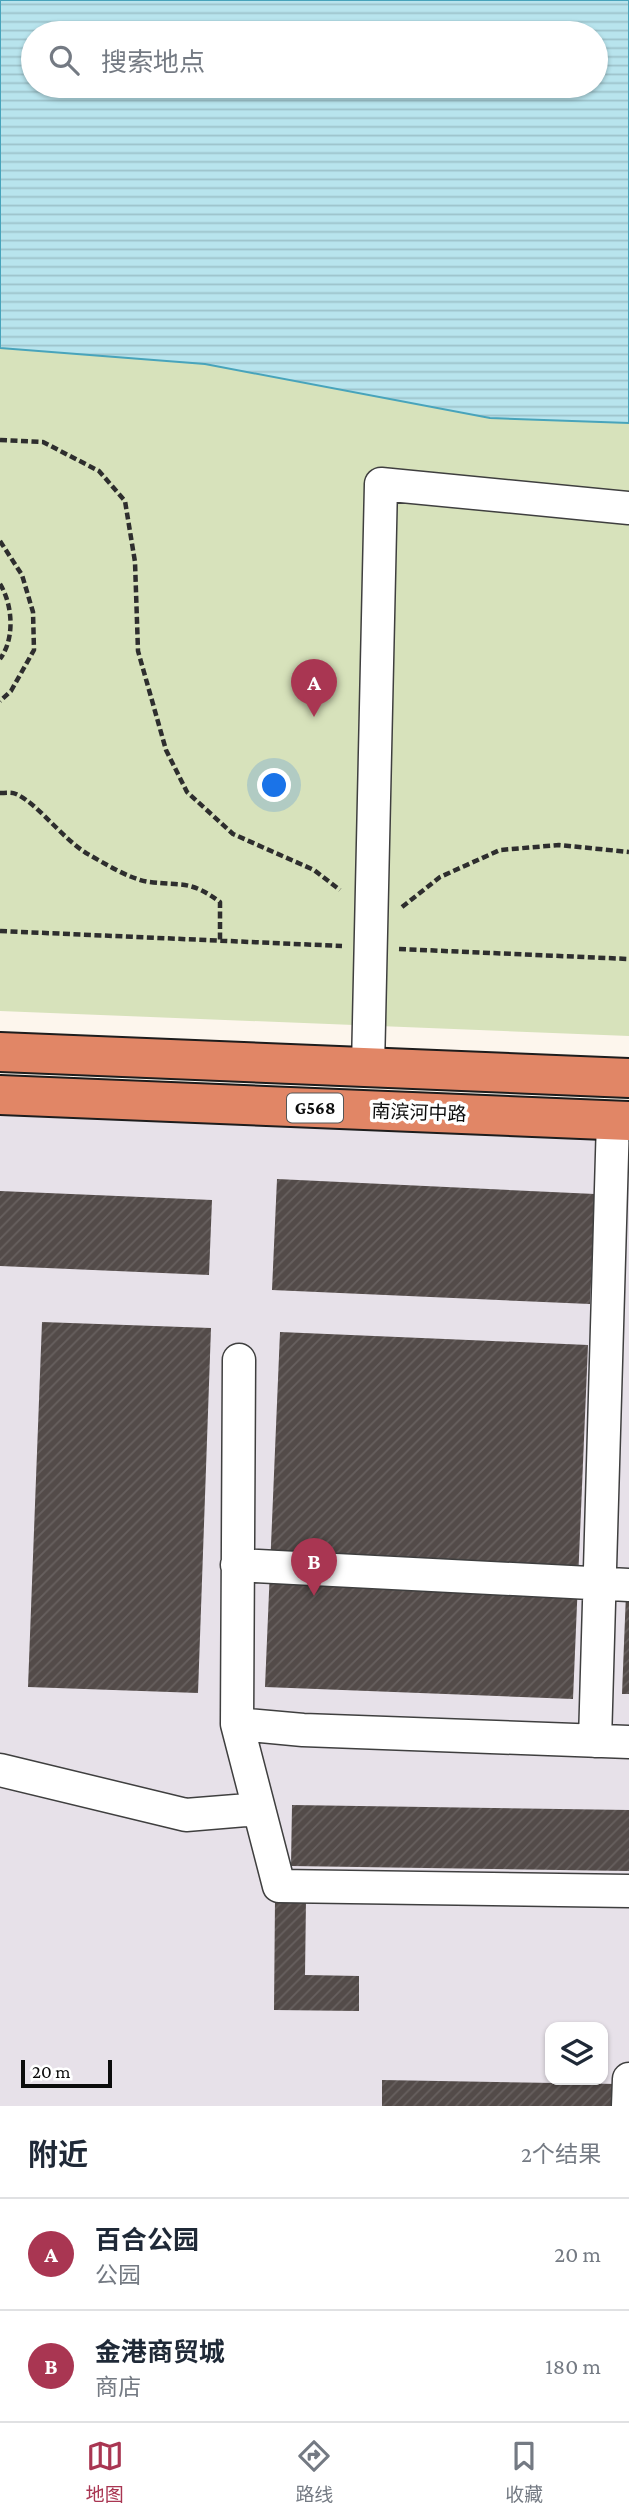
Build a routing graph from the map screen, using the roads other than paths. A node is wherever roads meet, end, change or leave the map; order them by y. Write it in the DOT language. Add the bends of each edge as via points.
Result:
graph roads {
  1 [pos="629,508"];
  2 [pos="0,1052"];
  3 [pos="368,1068"];
  4 [pos="629,1078"];
  5 [pos="0,1095"];
  6 [pos="621,1120"];
  7 [pos="239,1360"];
  8 [pos="237,1565"];
  9 [pos="614,1584"];
  10 [pos="237,1724"];
  11 [pos="595,1741"];
  12 [pos="629,1742"];
  13 [pos="0,1770"];
  14 [pos="259,1809"];
  15 [pos="629,1891"];
  16 [pos="629,2079"];
  17 [pos="628,2106"];
  1 -- 3 [label="street" via="381,484"];
  2 -- 3 [label="highway, G568"];
  3 -- 4 [label="highway, G568"];
  5 -- 6 [label="highway, 南滨河中路 / G568"];
  6 -- 9 [label="street"];
  7 -- 8 [label="street"];
  8 -- 9 [label="street"];
  8 -- 10 [label="street"];
  9 -- 11 [label="street"];
  10 -- 11 [label="street"];
  10 -- 14 [label="street"];
  11 -- 12 [label="street"];
  13 -- 14 [label="street" via="186,1815"];
  14 -- 15 [label="street" via="279,1886"];
  16 -- 17 [label="street"];
}
